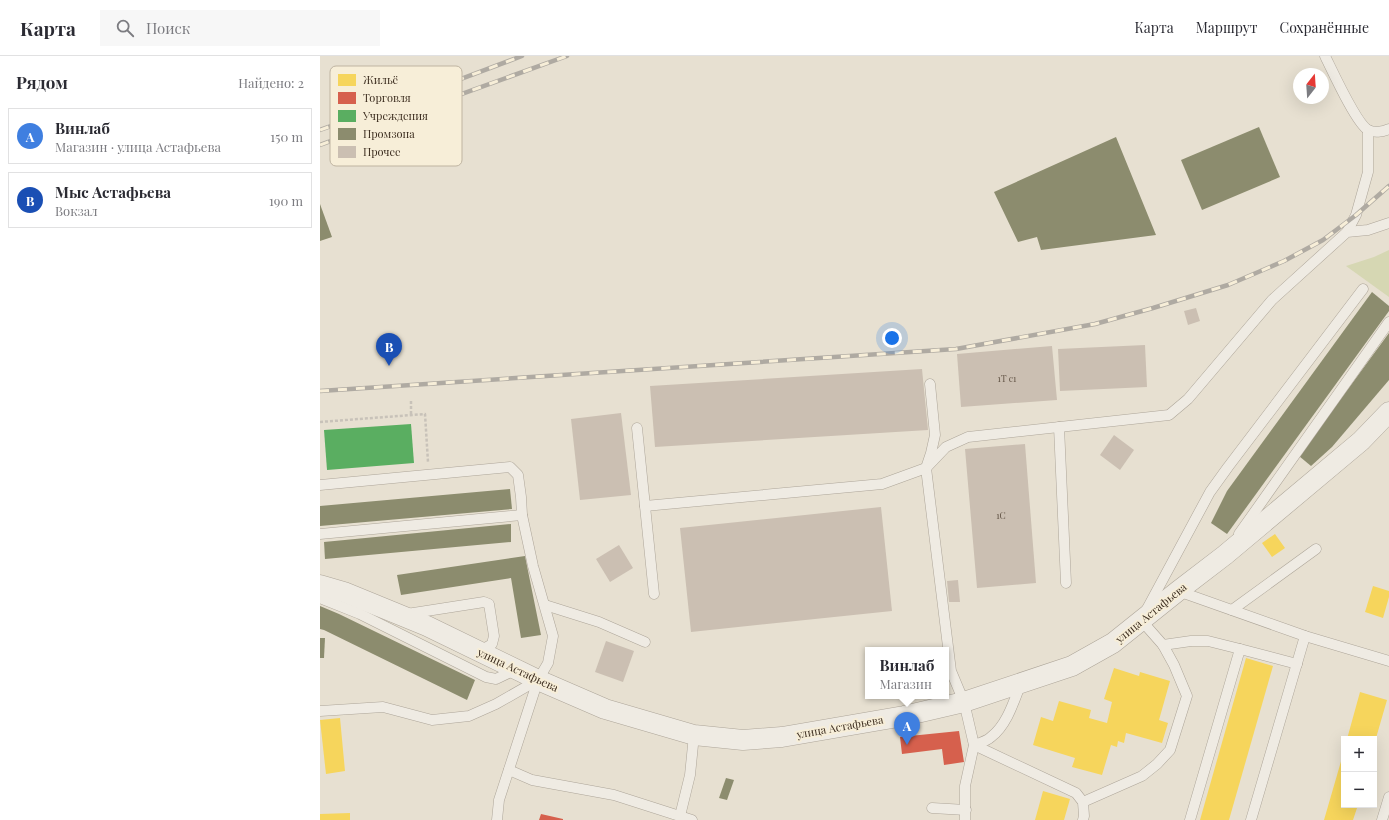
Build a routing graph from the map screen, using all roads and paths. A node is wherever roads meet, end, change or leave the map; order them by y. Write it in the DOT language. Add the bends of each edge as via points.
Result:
graph roads {
  1 [pos="1325,56"];
  2 [pos="1389,129"];
  3 [pos="1368,130"];
  4 [pos="1389,223"];
  5 [pos="1346,232"];
  6 [pos="1363,289"];
  7 [pos="1389,322"];
  8 [pos="930,384"];
  9 [pos="411,401"];
  10 [pos="1389,412"];
  11 [pos="411,415"];
  12 [pos="320,422"];
  13 [pos="1059,427"];
  14 [pos="637,428"];
  15 [pos="926,468"];
  16 [pos="429,475"];
  17 [pos="320,485"];
  18 [pos="645,506"];
  19 [pos="522,514"];
  20 [pos="320,534"];
  21 [pos="1316,549"];
  22 [pos="1225,555"];
  23 [pos="1066,583"];
  24 [pos="320,585"];
  25 [pos="1178,591"];
  26 [pos="654,594"];
  27 [pos="320,598"];
  28 [pos="545,605"];
  29 [pos="1232,610"];
  30 [pos="402,615"];
  31 [pos="1141,620"];
  32 [pos="1305,636"];
  33 [pos="645,642"];
  34 [pos="1163,645"];
  35 [pos="948,647"];
  36 [pos="1240,649"];
  37 [pos="480,651"];
  38 [pos="949,655"];
  39 [pos="1389,661"];
  40 [pos="1297,664"];
  41 [pos="516,669"];
  42 [pos="538,680"];
  43 [pos="1021,683"];
  44 [pos="964,702"];
  45 [pos="320,711"];
  46 [pos="694,735"];
  47 [pos="974,745"];
  48 [pos="509,770"];
  49 [pos="1389,797"];
  50 [pos="1083,802"];
  51 [pos="932,808"];
  52 [pos="966,815"];
  53 [pos="680,816"];
  54 [pos="497,820"];
  55 [pos="692,820"];
  56 [pos="1083,820"];
  57 [pos="1190,820"];
  58 [pos="1251,820"];
  59 [pos="1382,820"];
  1 -- 3 [label="lane" via="1359,122"];
  2 -- 3 [label="lane" via="1382,132"];
  3 -- 5 [label="lane" via="1368,172 1356,215"];
  4 -- 5 [label="lane" via="1368,230"];
  5 -- 13 [label="lane" via="1272,300 1188,399 1169,415"];
  6 -- 31 [label="lane" via="1210,492"];
  7 -- 22 [label="lane"];
  8 -- 15 [label="lane" via="935,435"];
  9 -- 11 [label="path"];
  10 -- 22 [label="street, улица Астафьева" via="1361,441"];
  11 -- 12 [label="path"];
  11 -- 16 [label="path" via="425,414"];
  13 -- 15 [label="lane" via="968,437 946,447"];
  13 -- 23 [label="lane"];
  14 -- 18 [label="lane"];
  15 -- 18 [label="lane" via="882,484"];
  15 -- 35 [label="lane"];
  16 -- 17 [label="lane"];
  16 -- 19 [label="lane" via="510,467 518,475"];
  18 -- 26 [label="lane"];
  19 -- 20 [label="lane"];
  19 -- 28 [label="lane" via="533,566"];
  21 -- 29 [label="lane"];
  22 -- 25 [label="street, улица Астафьева"];
  24 -- 30 [label="street, улица Астафьева"];
  25 -- 29 [label="lane"];
  25 -- 31 [label="street, улица Астафьева"];
  27 -- 41 [label="lane" via="360,614 486,677 496,679"];
  28 -- 33 [label="lane" via="599,622"];
  28 -- 42 [label="lane" via="553,636 548,662"];
  29 -- 32 [label="lane"];
  30 -- 37 [label="street, улица Астафьева"];
  30 -- 37 [label="lane" via="484,602 489,604 494,636 492,644"];
  31 -- 34 [label="lane"];
  31 -- 43 [label="street, улица Астафьева" via="1113,643 1072,666"];
  32 -- 39 [label="lane"];
  32 -- 40 [label="lane"];
  34 -- 36 [label="lane" via="1208,641"];
  34 -- 50 [label="lane" via="1187,696 1170,750 1142,776"];
  36 -- 40 [label="lane"];
  36 -- 57 [label="lane"];
  37 -- 41 [label="street, улица Астафьева"];
  38 -- 44 [label="lane" via="951,671"];
  40 -- 58 [label="lane"];
  41 -- 42 [label="street, улица Астафьева"];
  42 -- 45 [label="lane" via="469,716 432,720 383,707"];
  42 -- 46 [label="street, улица Астафьева" via="605,709"];
  42 -- 48 [label="lane"];
  43 -- 44 [label="street, улица Астафьева"];
  43 -- 47 [label="lane" via="1000,729 990,738"];
  44 -- 46 [label="street, улица Астафьева" via="904,716 782,738 743,740"];
  44 -- 47 [label="lane"];
  46 -- 53 [label="lane" via="690,775"];
  47 -- 50 [label="lane" via="1076,793"];
  47 -- 52 [label="lane" via="964,786"];
  48 -- 53 [label="lane" via="532,780 614,795"];
  48 -- 54 [label="lane" via="499,800"];
  49 -- 59 [label="lane"];
  50 -- 56 [label="lane"];
  51 -- 52 [label="lane"];
  53 -- 55 [label="lane"];
}
